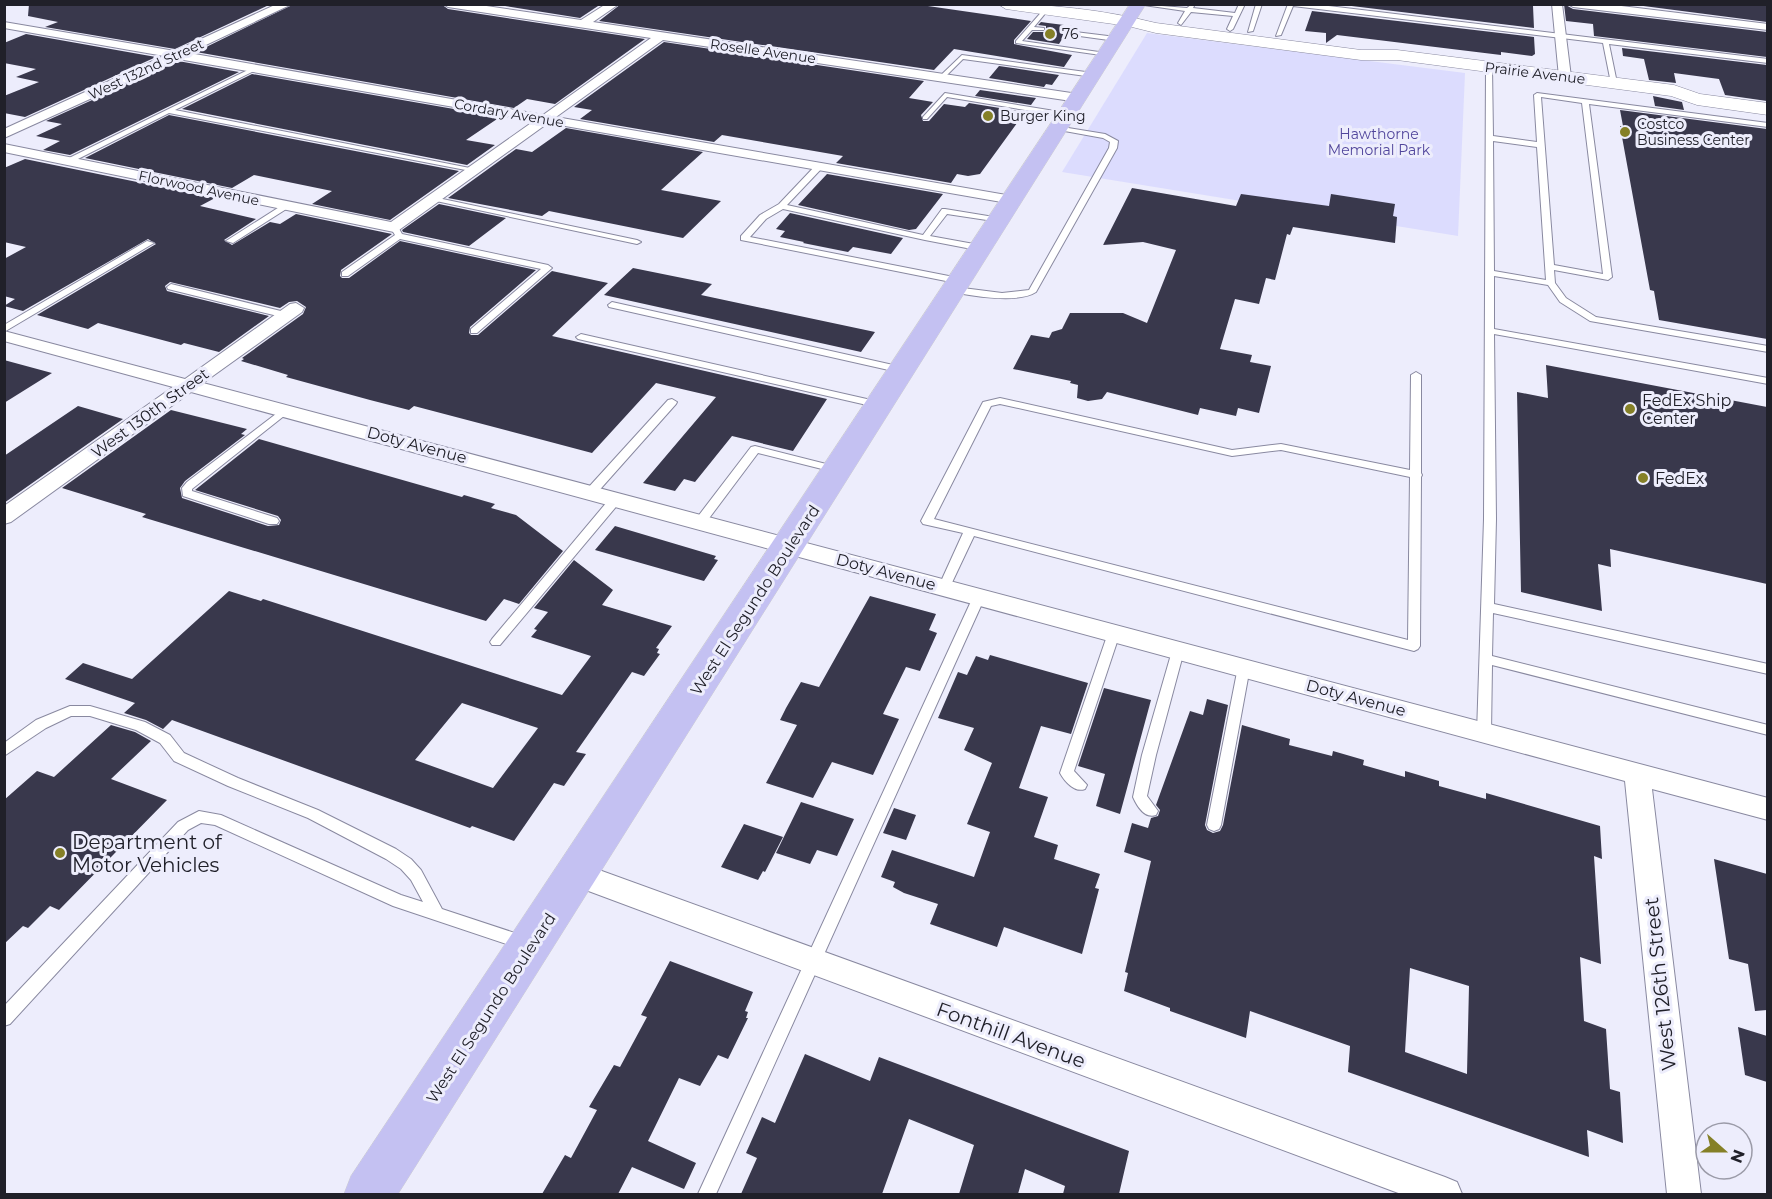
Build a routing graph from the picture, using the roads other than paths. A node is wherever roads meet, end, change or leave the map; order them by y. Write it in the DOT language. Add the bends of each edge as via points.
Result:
graph roads {
  1 [pos="287,4"];
  2 [pos="448,4"];
  3 [pos="614,4"];
  4 [pos="1006,4"];
  5 [pos="1139,4"];
  6 [pos="1242,4"];
  7 [pos="1259,4"];
  8 [pos="1292,4"];
  9 [pos="1557,4"];
  10 [pos="1573,4"];
  11 [pos="1071,9"];
  12 [pos="1045,10"];
  13 [pos="1187,12"];
  14 [pos="1128,21"];
  15 [pos="1233,22"];
  16 [pos="583,24"];
  17 [pos="4,25"];
  18 [pos="1767,27"];
  19 [pos="1030,28"];
  20 [pos="1042,29"];
  21 [pos="1250,31"];
  22 [pos="1067,33"];
  23 [pos="1278,35"];
  24 [pos="662,36"];
  25 [pos="1560,37"];
  26 [pos="1116,39"];
  27 [pos="1606,42"];
  28 [pos="177,55"];
  29 [pos="1106,55"];
  30 [pos="1397,55"];
  31 [pos="1767,62"];
  32 [pos="1489,67"];
  33 [pos="254,69"];
  34 [pos="1093,75"];
  35 [pos="1564,76"];
  36 [pos="941,78"];
  37 [pos="965,81"];
  38 [pos="1614,83"];
  39 [pos="1674,91"];
  40 [pos="953,96"];
  41 [pos="1767,96"];
  42 [pos="1585,101"];
  43 [pos="1767,109"];
  44 [pos="168,111"];
  45 [pos="1068,114"];
  46 [pos="925,118"];
  47 [pos="546,119"];
  48 [pos="1767,125"];
  49 [pos="4,134"];
  50 [pos="1490,138"];
  51 [pos="1541,145"];
  52 [pos="4,148"];
  53 [pos="67,161"];
  54 [pos="819,167"];
  55 [pos="476,170"];
  56 [pos="436,198"];
  57 [pos="1013,200"];
  58 [pos="287,206"];
  59 [pos="782,206"];
  60 [pos="1000,220"];
  61 [pos="397,231"];
  62 [pos="925,238"];
  63 [pos="230,241"];
  64 [pos="637,242"];
  65 [pos="150,243"];
  66 [pos="982,248"];
  67 [pos="1550,267"];
  68 [pos="1491,273"];
  69 [pos="345,274"];
  70 [pos="1551,283"];
  71 [pos="958,286"];
  72 [pos="171,287"];
  73 [pos="612,305"];
  74 [pos="291,312"];
  75 [pos="4,329"];
  76 [pos="1491,331"];
  77 [pos="474,332"];
  78 [pos="4,336"];
  79 [pos="581,337"];
  80 [pos="1767,349"];
  81 [pos="903,371"];
  82 [pos="1416,375"];
  83 [pos="1767,381"];
  84 [pos="190,384"];
  85 [pos="672,402"];
  86 [pos="881,405"];
  87 [pos="285,410"];
  88 [pos="839,470"];
  89 [pos="1417,475"];
  90 [pos="591,492"];
  91 [pos="616,499"];
  92 [pos="4,517"];
  93 [pos="273,521"];
  94 [pos="700,522"];
  95 [pos="970,531"];
  96 [pos="790,546"];
  97 [pos="944,588"];
  98 [pos="979,597"];
  99 [pos="1488,607"];
  100 [pos="1114,633"];
  101 [pos="496,642"];
  102 [pos="1178,651"];
  103 [pos="1486,659"];
  104 [pos="1244,667"];
  105 [pos="1767,669"];
  106 [pos="1767,730"];
  107 [pos="1485,733"];
  108 [pos="4,751"];
  109 [pos="1637,774"];
  110 [pos="1080,785"];
  111 [pos="1767,809"];
  112 [pos="1151,811"];
  113 [pos="1214,825"];
  114 [pos="577,874"];
  115 [pos="437,914"];
  116 [pos="531,945"];
  117 [pos="813,962"];
  118 [pos="4,1018"];
  119 [pos="369,1194"];
  120 [pos="707,1194"];
  121 [pos="1445,1194"];
  122 [pos="1684,1194"];
  1 -- 28 [label="street, West 132nd Street"];
  2 -- 16 [label="street, Roselle Avenue"];
  3 -- 16 [label="street"];
  4 -- 12 [label="main road, Prairie Avenue"];
  5 -- 13 [label="lane"];
  5 -- 14 [label="main road, West El Segundo Boulevard"];
  6 -- 15 [label="lane"];
  7 -- 21 [label="lane"];
  8 -- 23 [label="lane"];
  8 -- 25 [label="lane"];
  9 -- 25 [label="street"];
  10 -- 18 [label="street"];
  11 -- 12 [label="main road, Prairie Avenue"];
  11 -- 14 [label="main road, Prairie Avenue"];
  12 -- 19 [label="lane"];
  13 -- 14 [label="main road, Prairie Avenue"];
  13 -- 15 [label="main road, Prairie Avenue"];
  14 -- 26 [label="main road, West El Segundo Boulevard"];
  14 -- 30 [label="main road, Prairie Avenue" via="1361,55"];
  15 -- 21 [label="main road, Prairie Avenue"];
  16 -- 24 [label="street, Roselle Avenue"];
  17 -- 28 [label="street, Cordary Avenue"];
  19 -- 20 [label="lane"];
  19 -- 29 [label="lane" via="1018,42"];
  21 -- 23 [label="main road, Prairie Avenue"];
  22 -- 26 [label="lane"];
  23 -- 30 [label="main road, Prairie Avenue" via="1363,45"];
  24 -- 36 [label="street, Roselle Avenue"];
  24 -- 47 [label="street"];
  25 -- 27 [label="lane"];
  25 -- 35 [label="street"];
  26 -- 29 [label="main road, West El Segundo Boulevard"];
  27 -- 31 [label="lane"];
  27 -- 38 [label="lane"];
  28 -- 33 [label="street, Cordary Avenue"];
  28 -- 49 [label="street, West 132nd Street"];
  29 -- 34 [label="main road, West El Segundo Boulevard"];
  30 -- 32 [label="main road, Prairie Avenue"];
  32 -- 35 [label="main road, Prairie Avenue"];
  32 -- 50 [label="lane"];
  33 -- 44 [label="lane"];
  33 -- 47 [label="street, Cordary Avenue"];
  34 -- 36 [label="lane" via="962,57"];
  34 -- 45 [label="main road, West El Segundo Boulevard"];
  35 -- 38 [label="main road, Prairie Avenue"];
  36 -- 37 [label="street, Roselle Avenue"];
  37 -- 40 [label="lane"];
  37 -- 45 [label="street, Roselle Avenue"];
  38 -- 39 [label="main road, Prairie Avenue"];
  39 -- 41 [label="main road, Prairie Avenue" via="1694,87"];
  39 -- 43 [label="main road, Prairie Avenue" via="1697,99"];
  40 -- 45 [label="lane"];
  40 -- 46 [label="lane" via="945,95"];
  42 -- 48 [label="lane"];
  42 -- 51 [label="lane" via="1537,95"];
  42 -- 67 [label="lane" via="1608,277"];
  44 -- 53 [label="lane"];
  44 -- 55 [label="lane"];
  45 -- 57 [label="main road, West El Segundo Boulevard"];
  45 -- 71 [label="lane" via="1093,134 1114,141 1113,148 1032,292 1002,297"];
  47 -- 54 [label="street, Cordary Avenue"];
  47 -- 55 [label="street"];
  50 -- 51 [label="lane"];
  50 -- 68 [label="lane"];
  51 -- 67 [label="lane"];
  52 -- 53 [label="street, Florwood Avenue"];
  53 -- 58 [label="street, Florwood Avenue"];
  54 -- 57 [label="street, Cordary Avenue"];
  54 -- 59 [label="lane"];
  55 -- 56 [label="street"];
  56 -- 61 [label="street"];
  56 -- 64 [label="lane"];
  57 -- 60 [label="main road, West El Segundo Boulevard"];
  58 -- 61 [label="street, Florwood Avenue"];
  58 -- 63 [label="lane"];
  59 -- 62 [label="lane"];
  59 -- 71 [label="lane" via="763,217 744,238"];
  60 -- 62 [label="lane" via="945,211"];
  60 -- 66 [label="main road, West El Segundo Boulevard"];
  61 -- 69 [label="lane"];
  61 -- 77 [label="lane" via="548,268"];
  62 -- 66 [label="lane"];
  65 -- 75 [label="lane"];
  66 -- 71 [label="main road, West El Segundo Boulevard"];
  67 -- 70 [label="lane"];
  68 -- 70 [label="lane"];
  68 -- 76 [label="lane"];
  70 -- 80 [label="lane" via="1563,300 1593,319"];
  71 -- 81 [label="main road, West El Segundo Boulevard"];
  72 -- 74 [label="lane"];
  73 -- 81 [label="lane"];
  74 -- 84 [label="street, West 130th Street"];
  76 -- 83 [label="lane"];
  76 -- 99 [label="lane"];
  78 -- 84 [label="street, Doty Avenue"];
  79 -- 86 [label="lane"];
  81 -- 86 [label="main road, West El Segundo Boulevard"];
  82 -- 89 [label="lane"];
  84 -- 87 [label="street, Doty Avenue"];
  84 -- 92 [label="street, West 130th Street"];
  85 -- 90 [label="lane"];
  86 -- 88 [label="main road, West El Segundo Boulevard"];
  87 -- 90 [label="street, Doty Avenue"];
  87 -- 93 [label="lane" via="187,490"];
  88 -- 94 [label="lane" via="755,449"];
  88 -- 96 [label="main road, West El Segundo Boulevard"];
  89 -- 95 [label="lane" via="1281,447 1232,453 1000,401 987,404 927,521"];
  89 -- 95 [label="lane" via="1414,646"];
  90 -- 91 [label="street, Doty Avenue"];
  91 -- 94 [label="street, Doty Avenue"];
  91 -- 101 [label="lane"];
  94 -- 96 [label="street, Doty Avenue"];
  95 -- 97 [label="lane"];
  96 -- 97 [label="street, Doty Avenue"];
  96 -- 114 [label="main road, West El Segundo Boulevard"];
  97 -- 98 [label="street, Doty Avenue"];
  98 -- 100 [label="street, Doty Avenue"];
  98 -- 117 [label="lane"];
  99 -- 103 [label="lane"];
  99 -- 105 [label="lane"];
  100 -- 102 [label="street, Doty Avenue"];
  100 -- 110 [label="lane" via="1067,772"];
  102 -- 104 [label="street, Doty Avenue"];
  102 -- 112 [label="lane" via="1140,797"];
  103 -- 106 [label="lane"];
  103 -- 107 [label="lane"];
  104 -- 107 [label="street, Doty Avenue"];
  104 -- 113 [label="lane"];
  107 -- 109 [label="street, Doty Avenue"];
  108 -- 115 [label="lane" via="40,724 70,711 90,711 140,726 165,739 180,756 313,814 391,854 416,875"];
  109 -- 111 [label="street, Doty Avenue"];
  109 -- 122 [label="street, West 126th Street"];
  114 -- 116 [label="main road, West El Segundo Boulevard"];
  114 -- 117 [label="street, Fonthill Avenue"];
  115 -- 116 [label="lane"];
  115 -- 118 [label="lane" via="398,901 208,816 183,826"];
  116 -- 119 [label="main road, West El Segundo Boulevard"];
  117 -- 120 [label="lane"];
  117 -- 121 [label="street, Fonthill Avenue"];
}
